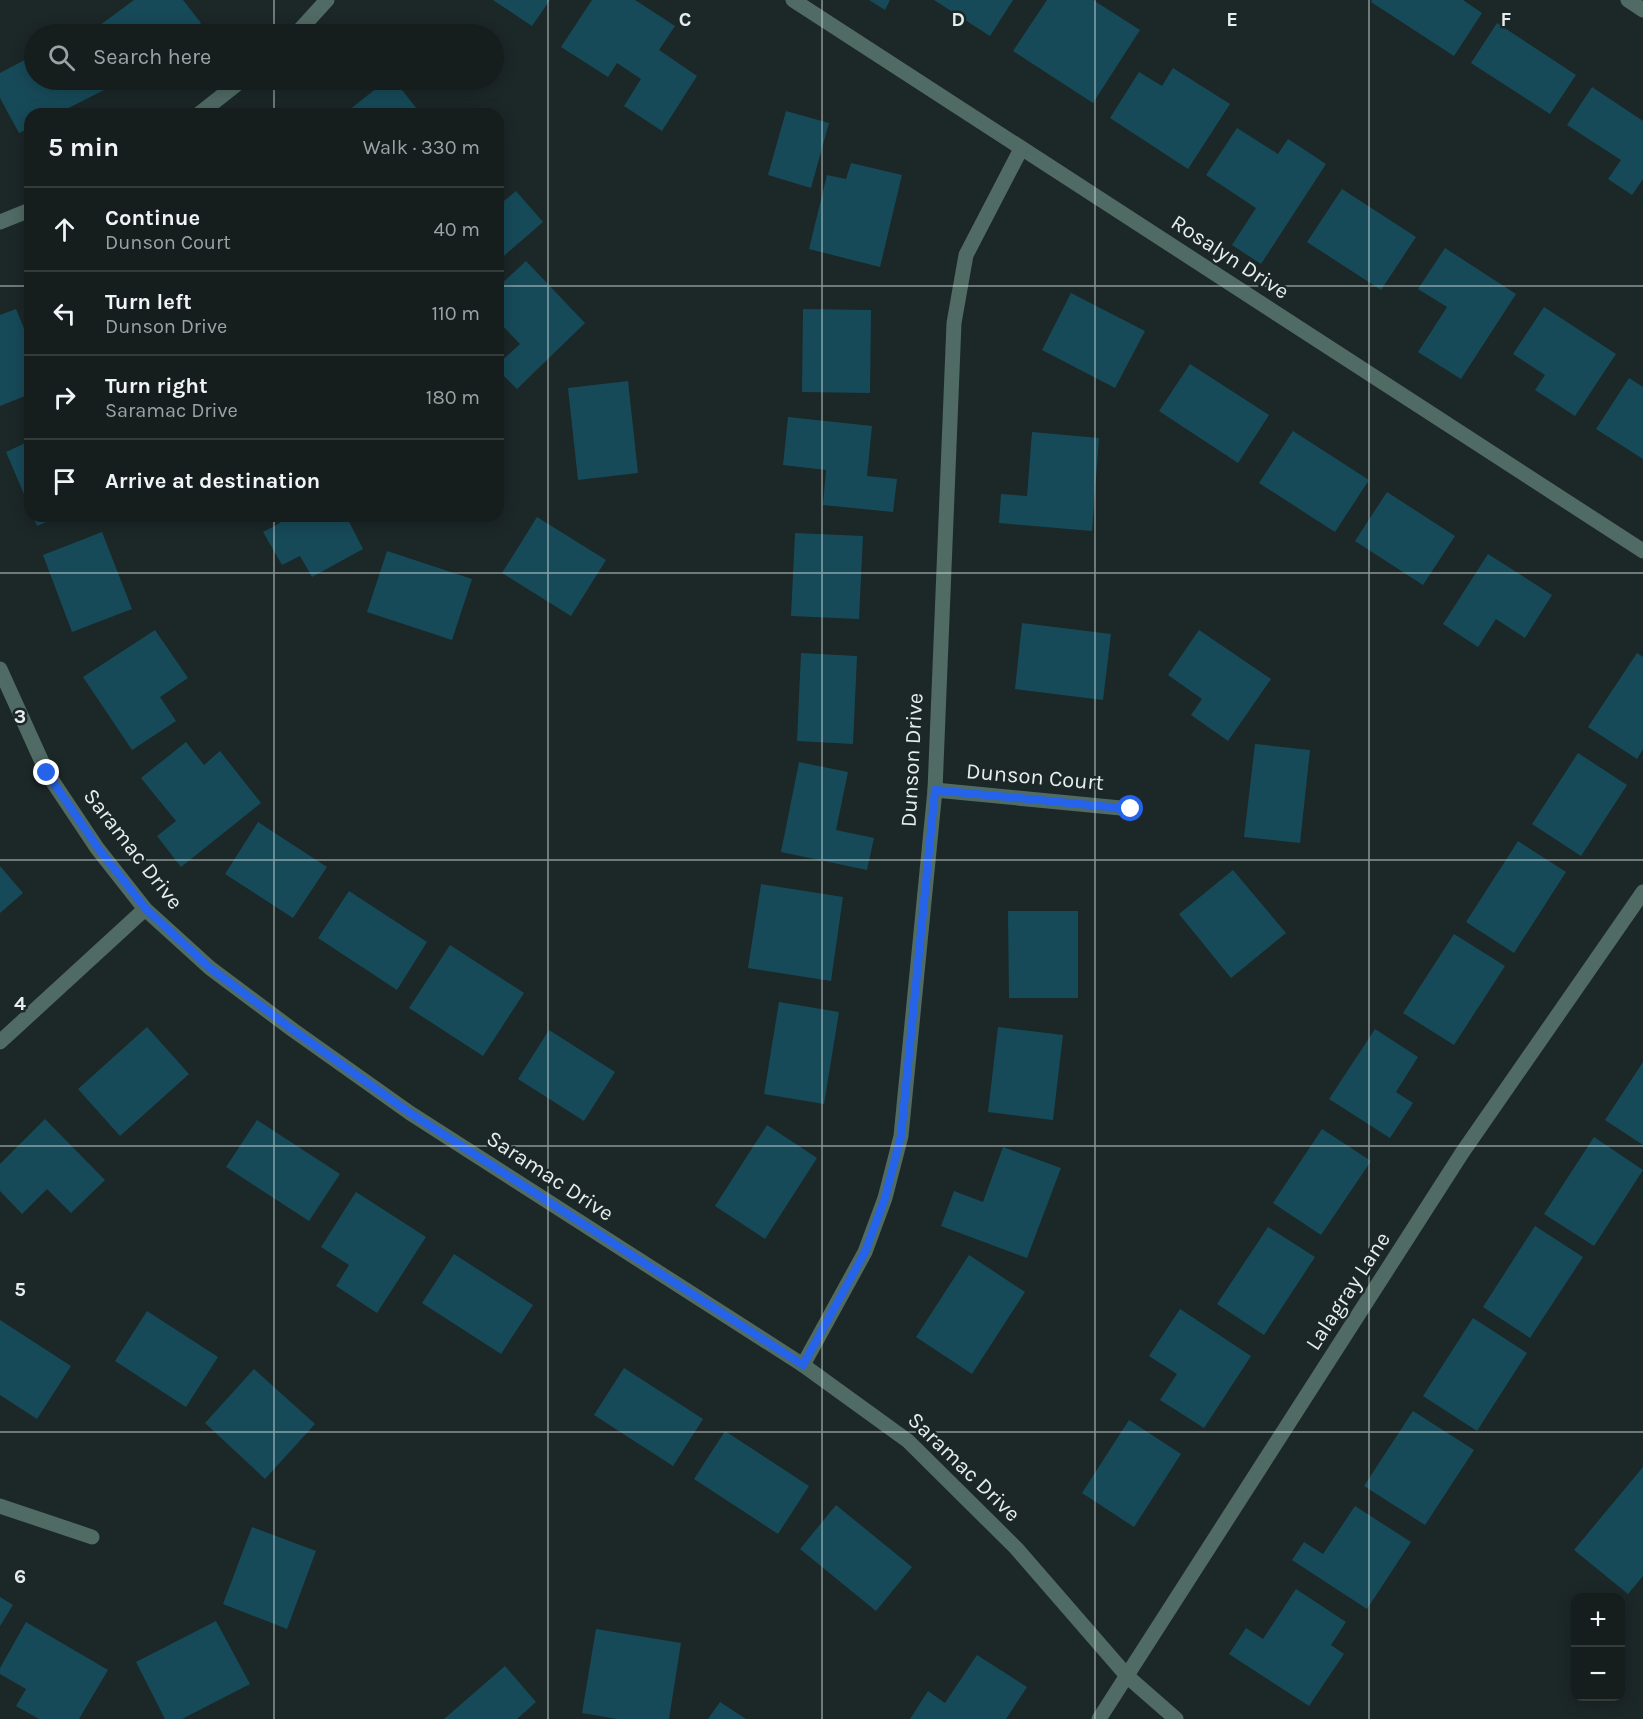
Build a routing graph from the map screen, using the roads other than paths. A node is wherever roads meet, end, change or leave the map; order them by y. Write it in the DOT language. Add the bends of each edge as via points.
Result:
graph roads {
  1 [pos="327,0"];
  2 [pos="793,0"];
  3 [pos="1628,0"];
  4 [pos="1643,10"];
  5 [pos="305,24"];
  6 [pos="231,90"];
  7 [pos="211,108"];
  8 [pos="1021,149"];
  9 [pos="24,212"];
  10 [pos="0,222"];
  11 [pos="1643,551"];
  12 [pos="0,669"];
  13 [pos="935,790"];
  14 [pos="1131,809"];
  15 [pos="1643,892"];
  16 [pos="146,909"];
  17 [pos="0,1042"];
  18 [pos="803,1365"];
  19 [pos="0,1506"];
  20 [pos="92,1538"];
  21 [pos="1128,1677"];
  22 [pos="1100,1719"];
  23 [pos="1176,1719"];
  1 -- 5 [label="street"];
  2 -- 8 [label="street, Rosalyn Drive"];
  3 -- 4 [label="street"];
  6 -- 7 [label="street"];
  8 -- 11 [label="street, Rosalyn Drive"];
  8 -- 13 [label="street, Dunson Drive" via="966,255 954,323"];
  9 -- 10 [label="street"];
  12 -- 16 [label="street, Saramac Drive" via="47,773"];
  13 -- 14 [label="street, Dunson Court"];
  13 -- 18 [label="street, Dunson Drive" via="901,1136 885,1198 865,1252"];
  15 -- 21 [label="street, Lalagray Lane" via="1462,1154"];
  16 -- 17 [label="street"];
  16 -- 18 [label="street, Saramac Drive" via="210,968 410,1113"];
  18 -- 21 [label="street, Saramac Drive" via="908,1440 1016,1548"];
  19 -- 20 [label="street"];
  21 -- 22 [label="street, Lalagray Lane"];
  21 -- 23 [label="street, Saramac Drive"];
}
